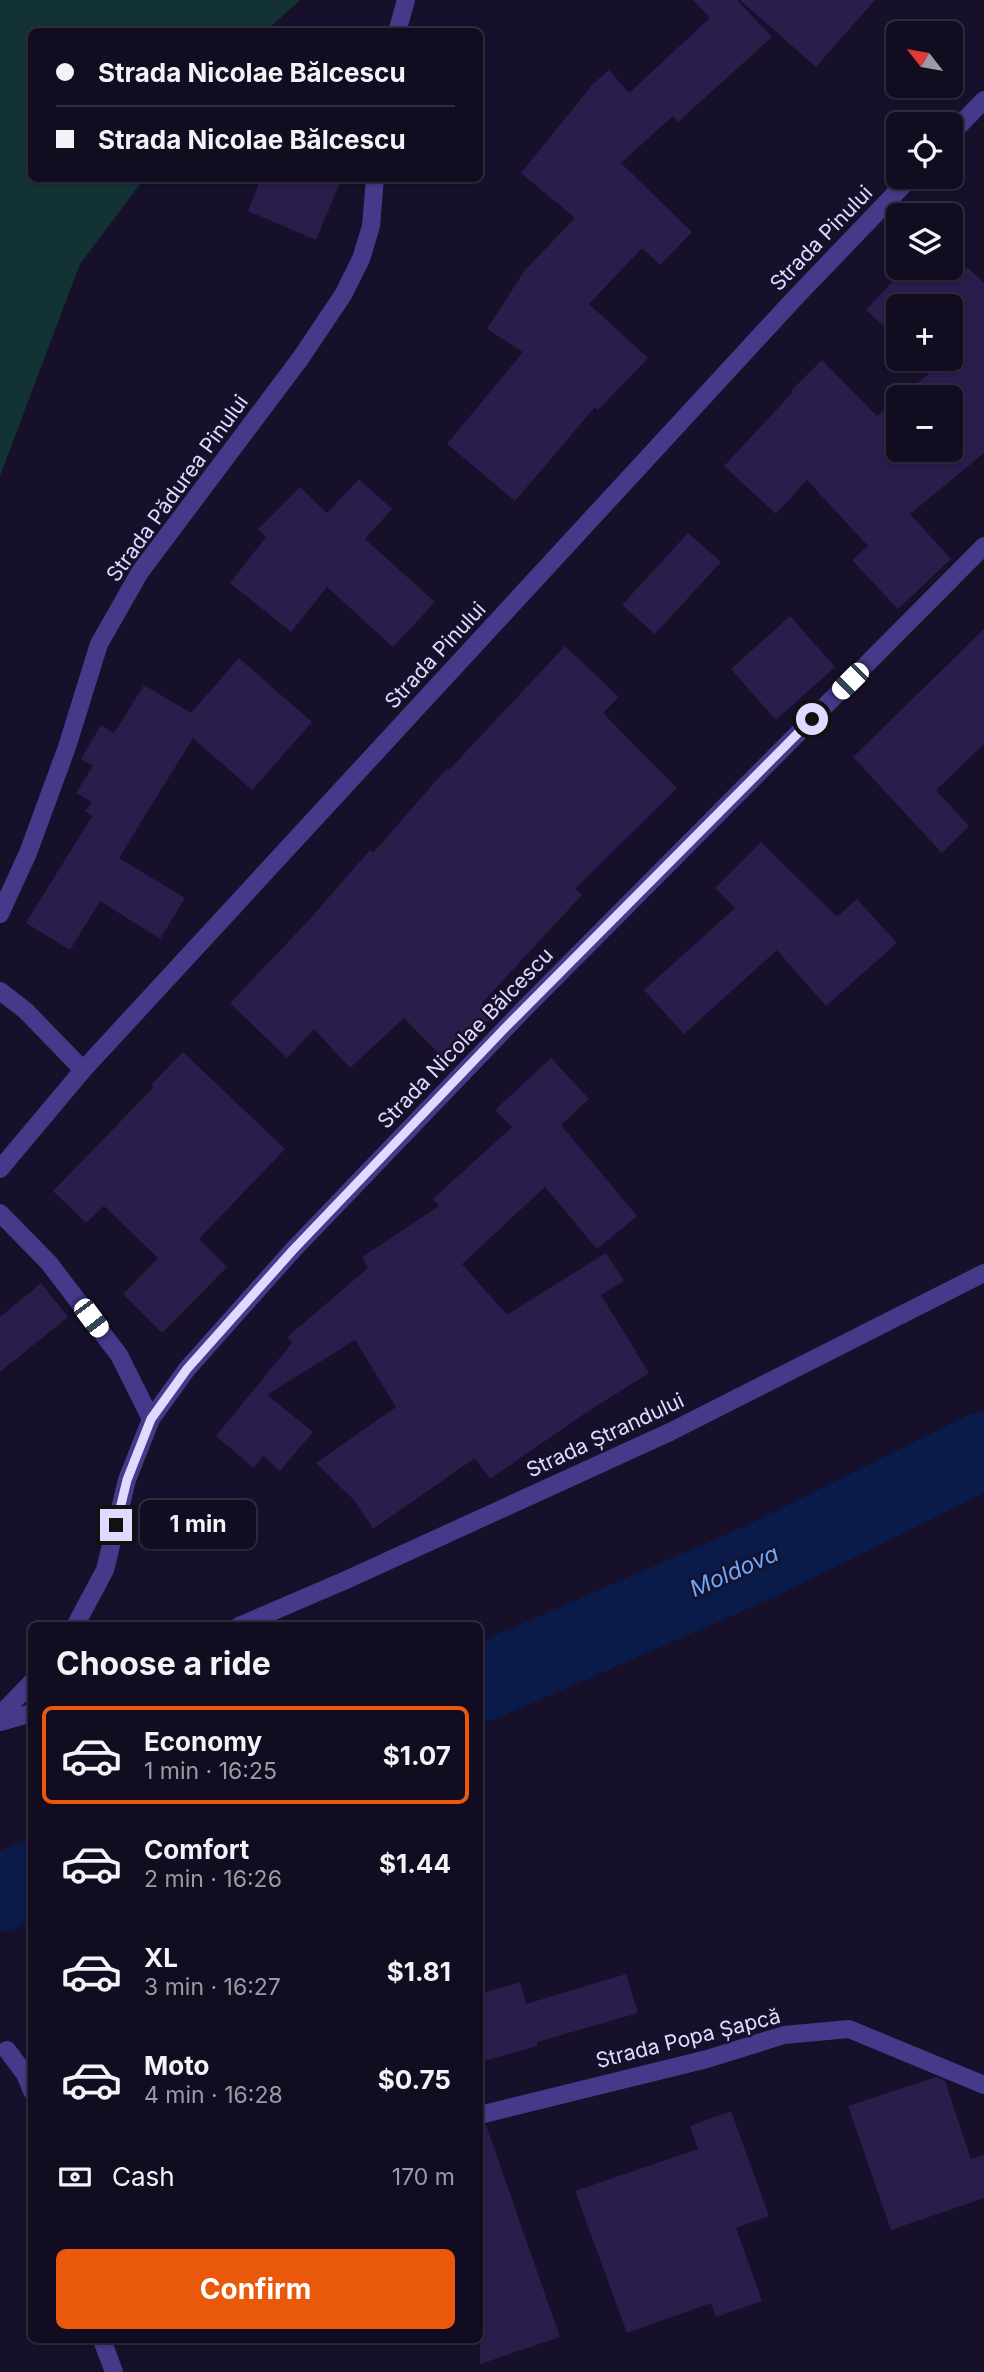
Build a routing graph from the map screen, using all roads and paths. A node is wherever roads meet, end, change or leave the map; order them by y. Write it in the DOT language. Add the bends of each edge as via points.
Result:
graph roads {
  1 [pos="406,0"];
  2 [pos="398,28"];
  3 [pos="984,100"];
  4 [pos="963,122"];
  5 [pos="375,182"];
  6 [pos="899,189"];
  7 [pos="984,546"];
  8 [pos="0,914"];
  9 [pos="0,991"];
  10 [pos="83,1070"];
  11 [pos="0,1169"];
  12 [pos="0,1213"];
  13 [pos="984,1273"];
  14 [pos="151,1419"];
  15 [pos="77,1622"];
  16 [pos="248,1622"];
  17 [pos="28,1686"];
  18 [pos="28,1714"];
  19 [pos="0,1715"];
  20 [pos="0,1722"];
  21 [pos="7,2050"];
  22 [pos="28,2082"];
  23 [pos="984,2085"];
  24 [pos="483,2114"];
  25 [pos="103,2343"];
  26 [pos="114,2372"];
  1 -- 2 [label="street"];
  3 -- 4 [label="street"];
  5 -- 8 [label="street, Strada Pădurea Pinului" via="371,226 343,295 139,572 99,645 28,853"];
  6 -- 10 [label="street, Strada Pinului"];
  7 -- 14 [label="street, Strada Nicolae Bălcescu" via="525,1008 302,1240 187,1369"];
  9 -- 10 [label="street"];
  10 -- 11 [label="street, Strada Pinului"];
  12 -- 14 [label="street" via="49,1263 119,1355"];
  13 -- 16 [label="street, Strada Ștrandului" via="670,1432"];
  14 -- 15 [label="street, Strada Nicolae Bălcescu" via="127,1480 105,1570"];
  17 -- 19 [label="street"];
  18 -- 20 [label="street"];
  21 -- 22 [label="street"];
  23 -- 24 [label="street, Strada Popa Șapcă" via="849,2029 784,2035 707,2059"];
  25 -- 26 [label="street"];
}
